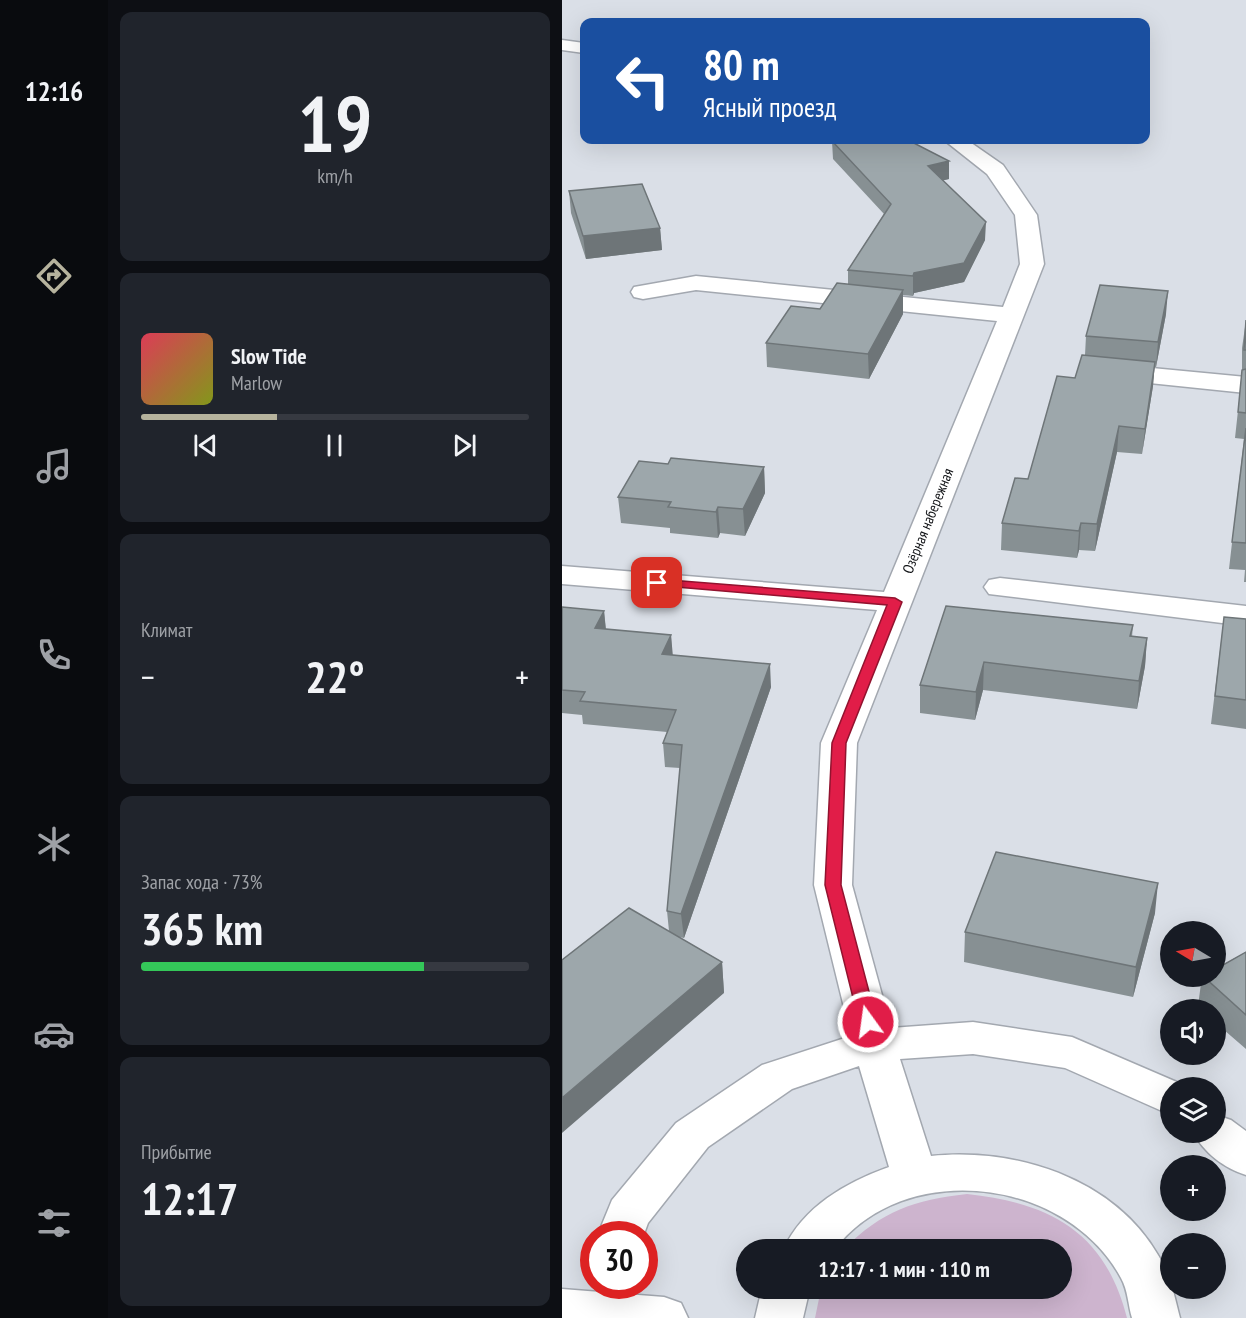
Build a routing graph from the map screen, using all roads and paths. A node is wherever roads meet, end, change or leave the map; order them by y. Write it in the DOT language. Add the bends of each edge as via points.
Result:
graph roads {
  1 [pos="562,45"];
  2 [pos="580,47"];
  3 [pos="959,144"];
  4 [pos="643,292"];
  5 [pos="1013,315"];
  6 [pos="1091,371"];
  7 [pos="1246,385"];
  8 [pos="562,575"];
  9 [pos="1000,586"];
  10 [pos="895,602"];
  11 [pos="1246,616"];
  12 [pos="874,1045"];
  13 [pos="1160,1090"];
  14 [pos="1226,1141"];
  15 [pos="1246,1157"];
  16 [pos="915,1177"];
  17 [pos="626,1221"];
  18 [pos="813,1239"];
  19 [pos="783,1299"];
  20 [pos="588,1307"];
  21 [pos="664,1318"];
  22 [pos="779,1318"];
  23 [pos="1156,1318"];
  1 -- 2 [label="street"];
  3 -- 5 [label="street, Озёрная набережная" via="995,170 1026,215 1032,264"];
  4 -- 5 [label="street" via="696,283"];
  5 -- 10 [label="street, Озёрная набережная"];
  6 -- 7 [label="street"];
  8 -- 10 [label="street"];
  9 -- 11 [label="street"];
  10 -- 12 [label="street, Озёрная набережная" via="839,743 833,885"];
  12 -- 13 [label="street" via="973,1038 1072,1053"];
  12 -- 16 [label="street, Озёрная набережная"];
  12 -- 17 [label="street" via="777,1077 692,1135"];
  14 -- 15 [label="street"];
  16 -- 18 [label="street" via="863,1197 819,1230"];
  16 -- 23 [label="street" via="982,1172 1046,1188 1103,1222 1144,1273"];
  19 -- 22 [label="street"];
  20 -- 21 [label="street"];
}
